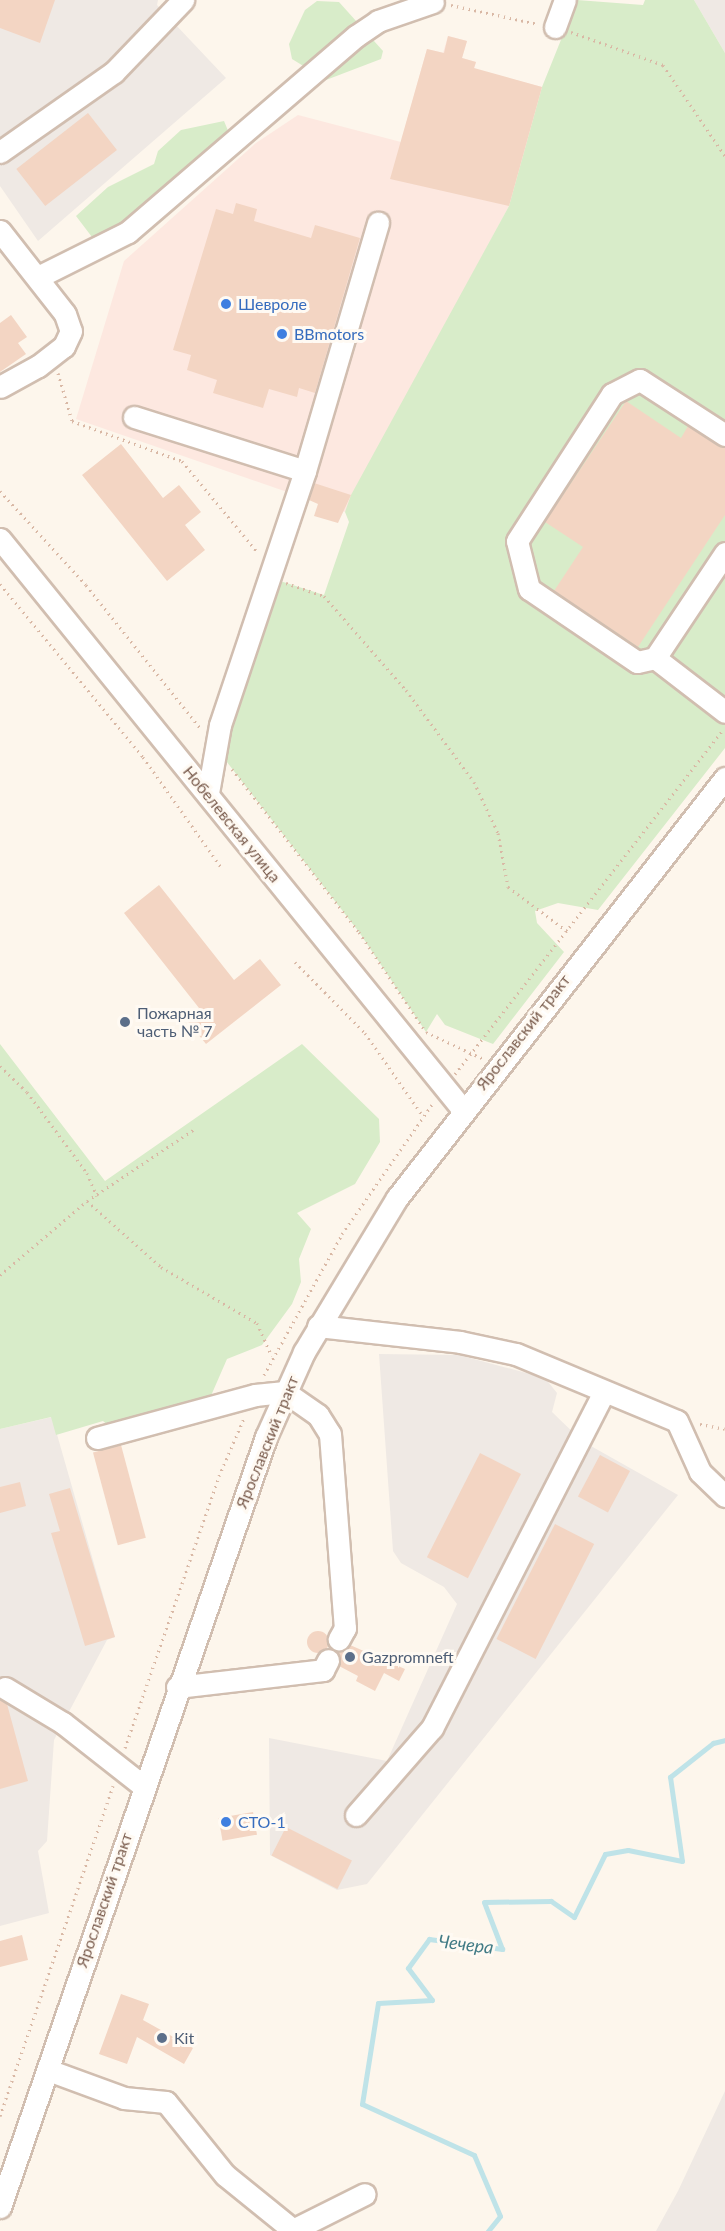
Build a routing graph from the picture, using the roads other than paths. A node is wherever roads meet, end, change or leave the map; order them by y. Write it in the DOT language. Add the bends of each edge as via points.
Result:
graph roads {
  1 [pos="183,0"];
  2 [pos="396,0"];
  3 [pos="565,0"];
  4 [pos="433,2"];
  5 [pos="378,21"];
  6 [pos="555,27"];
  7 [pos="0,152"];
  8 [pos="378,223"];
  9 [pos="0,231"];
  10 [pos="38,278"];
  11 [pos="0,387"];
  12 [pos="134,417"];
  13 [pos="725,435"];
  14 [pos="305,471"];
  15 [pos="0,539"];
  16 [pos="725,553"];
  17 [pos="655,658"];
  18 [pos="725,712"];
  19 [pos="725,778"];
  20 [pos="208,793"];
  21 [pos="463,1110"];
  22 [pos="318,1326"];
  23 [pos="285,1392"];
  24 [pos="603,1394"];
  25 [pos="97,1438"];
  26 [pos="725,1496"];
  27 [pos="339,1639"];
  28 [pos="328,1660"];
  29 [pos="177,1687"];
  30 [pos="5,1688"];
  31 [pos="143,1786"];
  32 [pos="356,1815"];
  33 [pos="48,2070"];
  34 [pos="365,2194"];
  35 [pos="0,2207"];
  1 -- 7 [label="street" via="114,72"];
  2 -- 5 [label="street"];
  3 -- 6 [label="street"];
  4 -- 5 [label="street"];
  5 -- 10 [label="street" via="128,232"];
  8 -- 14 [label="street"];
  9 -- 10 [label="street"];
  10 -- 11 [label="street" via="71,331 54,353"];
  12 -- 14 [label="street"];
  13 -- 17 [label="street" via="640,380 612,394 516,541 529,589 637,662"];
  14 -- 20 [label="street" via="215,747"];
  15 -- 20 [label="street, Нобелевская улица"];
  16 -- 17 [label="street"];
  17 -- 18 [label="street"];
  19 -- 21 [label="street, Ярославский тракт"];
  20 -- 21 [label="street, Нобелевская улица"];
  21 -- 22 [label="street, Ярославский тракт" via="368,1240"];
  22 -- 23 [label="street, Ярославский тракт"];
  22 -- 24 [label="street" via="460,1342 516,1354"];
  23 -- 25 [label="street" via="255,1395"];
  23 -- 27 [label="street" via="318,1415 330,1434 345,1628"];
  23 -- 29 [label="street, Ярославский тракт"];
  24 -- 26 [label="street" via="677,1420 700,1472"];
  24 -- 32 [label="street" via="432,1728"];
  28 -- 29 [label="street" via="323,1670"];
  29 -- 31 [label="street, Ярославский тракт"];
  30 -- 31 [label="street" via="63,1723"];
  31 -- 33 [label="street, Ярославский тракт"];
  33 -- 34 [label="street" via="124,2098 166,2102 225,2175 293,2230"];
  33 -- 35 [label="street, Ярославский тракт"];
}
